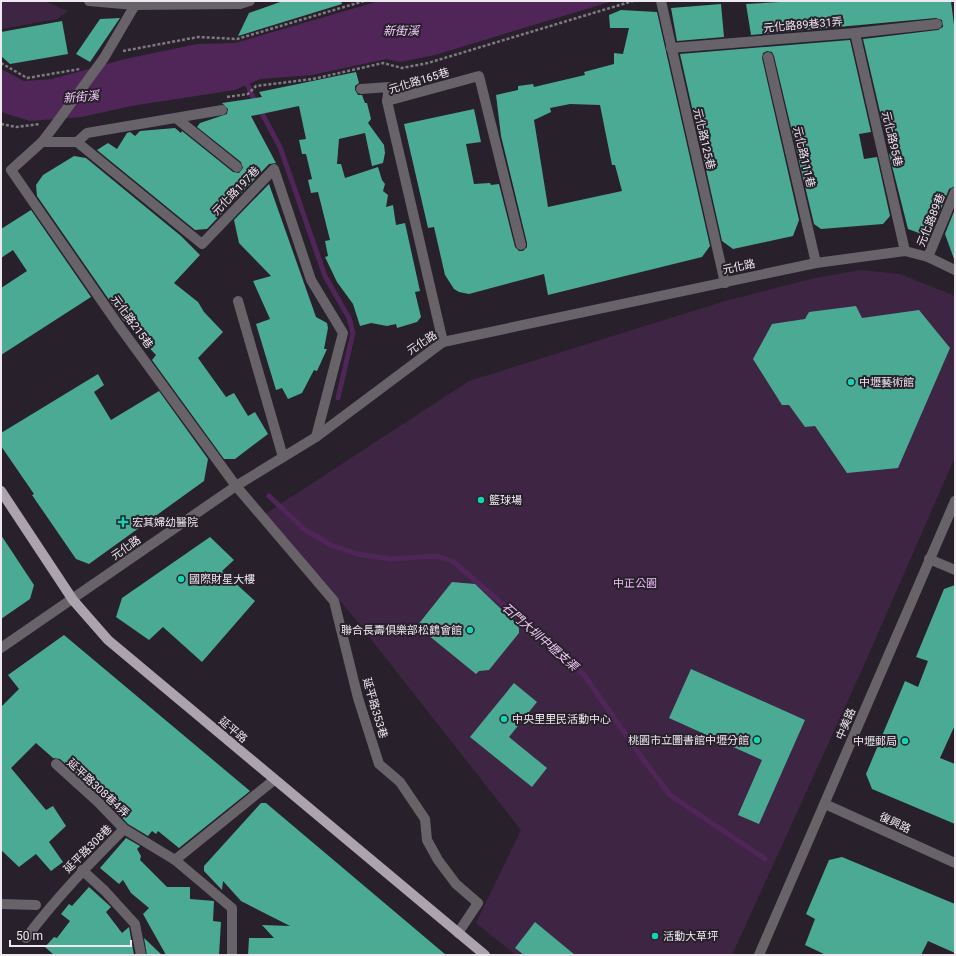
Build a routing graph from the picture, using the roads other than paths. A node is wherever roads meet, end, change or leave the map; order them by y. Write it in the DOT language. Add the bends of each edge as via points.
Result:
graph roads {
  1 [pos="89,1"];
  2 [pos="661,1"];
  3 [pos="243,2"];
  4 [pos="135,5"];
  5 [pos="938,24"];
  6 [pos="855,33"];
  7 [pos="671,48"];
  8 [pos="768,57"];
  9 [pos="361,89"];
  10 [pos="387,101"];
  11 [pos="222,110"];
  12 [pos="176,118"];
  13 [pos="42,142"];
  14 [pos="77,142"];
  15 [pos="237,167"];
  16 [pos="955,192"];
  17 [pos="521,245"];
  18 [pos="905,251"];
  19 [pos="928,257"];
  20 [pos="816,263"];
  21 [pos="955,270"];
  22 [pos="725,283"];
  23 [pos="238,301"];
  24 [pos="443,342"];
  25 [pos="316,437"];
  26 [pos="283,458"];
  27 [pos="236,486"];
  28 [pos="1,491"];
  29 [pos="955,502"];
  30 [pos="929,559"];
  31 [pos="955,570"];
  32 [pos="73,600"];
  33 [pos="1,648"];
  34 [pos="56,764"];
  35 [pos="274,780"];
  36 [pos="825,804"];
  37 [pos="124,829"];
  38 [pos="175,860"];
  39 [pos="955,863"];
  40 [pos="82,870"];
  41 [pos="1,904"];
  42 [pos="36,905"];
  43 [pos="458,933"];
  44 [pos="26,938"];
  45 [pos="141,952"];
  46 [pos="232,955"];
  47 [pos="485,955"];
  48 [pos="758,955"];
  1 -- 4 [label="street"];
  2 -- 7 [label="street, 元化路125巷"];
  3 -- 4 [label="street"];
  4 -- 13 [label="street" via="102,60"];
  5 -- 6 [label="street, 元化路89巷31弄"];
  6 -- 7 [label="street, 元化路89巷31弄"];
  6 -- 18 [label="street, 元化路95巷"];
  7 -- 22 [label="street, 元化路125巷"];
  8 -- 20 [label="street, 元化路111巷"];
  9 -- 10 [label="street" via="389,87"];
  10 -- 17 [label="street, 元化路165巷" via="479,76"];
  10 -- 24 [label="street, 元化路165巷"];
  11 -- 12 [label="street"];
  12 -- 14 [label="street" via="87,133"];
  12 -- 15 [label="street"];
  13 -- 14 [label="street"];
  13 -- 27 [label="street, 元化路215巷" via="11,170 117,323"];
  14 -- 25 [label="street, 元化路197巷" via="202,244 274,169 311,280 343,333"];
  16 -- 19 [label="street, 元化路89巷"];
  18 -- 19 [label="street, 元化路"];
  18 -- 20 [label="street, 元化路"];
  19 -- 21 [label="street, 元化路"];
  20 -- 22 [label="street, 元化路"];
  22 -- 24 [label="street, 元化路"];
  23 -- 26 [label="street"];
  24 -- 25 [label="street, 元化路"];
  25 -- 26 [label="street, 元化路"];
  26 -- 27 [label="street, 元化路"];
  27 -- 32 [label="street, 元化路"];
  27 -- 43 [label="street, 延平路353巷" via="334,601 358,698 379,764 400,782 425,819 427,840 438,860 456,884 478,903"];
  28 -- 32 [label="main road, 延平路"];
  29 -- 30 [label="street, 中美路"];
  30 -- 31 [label="street"];
  30 -- 36 [label="street, 中美路"];
  32 -- 33 [label="street, 元化路"];
  32 -- 35 [label="main road, 延平路" via="108,640"];
  34 -- 37 [label="street, 延平路308巷4弄"];
  35 -- 38 [label="street"];
  35 -- 43 [label="main road, 延平路"];
  36 -- 39 [label="street, 復興路"];
  36 -- 48 [label="street, 中美路"];
  37 -- 38 [label="street, 延平路308巷"];
  37 -- 40 [label="street, 延平路308巷"];
  38 -- 46 [label="street, 延平路308巷" via="232,908"];
  40 -- 44 [label="street, 延平路308巷"];
  40 -- 45 [label="street" via="106,891 135,924"];
  41 -- 42 [label="street"];
  43 -- 47 [label="main road, 延平路"];
}
